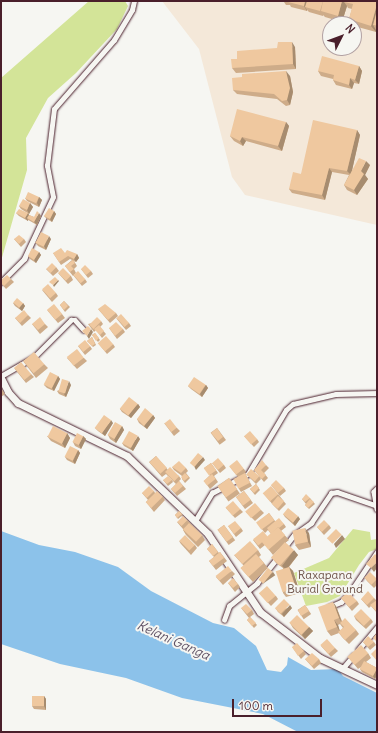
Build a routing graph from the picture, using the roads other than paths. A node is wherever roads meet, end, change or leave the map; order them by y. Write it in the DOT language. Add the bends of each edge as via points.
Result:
graph roads {
  1 [pos="134,1"];
  2 [pos="1,282"];
  3 [pos="84,330"];
  4 [pos="1,377"];
  5 [pos="377,393"];
  6 [pos="377,489"];
  7 [pos="376,508"];
  8 [pos="195,521"];
  9 [pos="377,552"];
  10 [pos="246,593"];
  11 [pos="326,608"];
  12 [pos="224,620"];
  13 [pos="377,627"];
  14 [pos="343,668"];
  15 [pos="377,685"];
  1 -- 2 [label="street" via="132,10 114,40 54,110 47,166 53,197 24,259"];
  3 -- 4 [label="street" via="75,320 71,320 35,356"];
  4 -- 8 [label="main road" via="8,392 18,403 126,456"];
  5 -- 8 [label="street" via="336,394 293,404 286,410 248,474 212,493"];
  6 -- 7 [label="street" via="374,492"];
  7 -- 10 [label="street" via="337,492 331,493 311,523 294,536"];
  8 -- 10 [label="main road" via="217,545"];
  9 -- 11 [label="street" via="341,602"];
  10 -- 12 [label="street" via="229,606"];
  10 -- 14 [label="main road" via="260,612 273,623 320,658"];
  13 -- 14 [label="street"];
  14 -- 15 [label="main road"];
}
